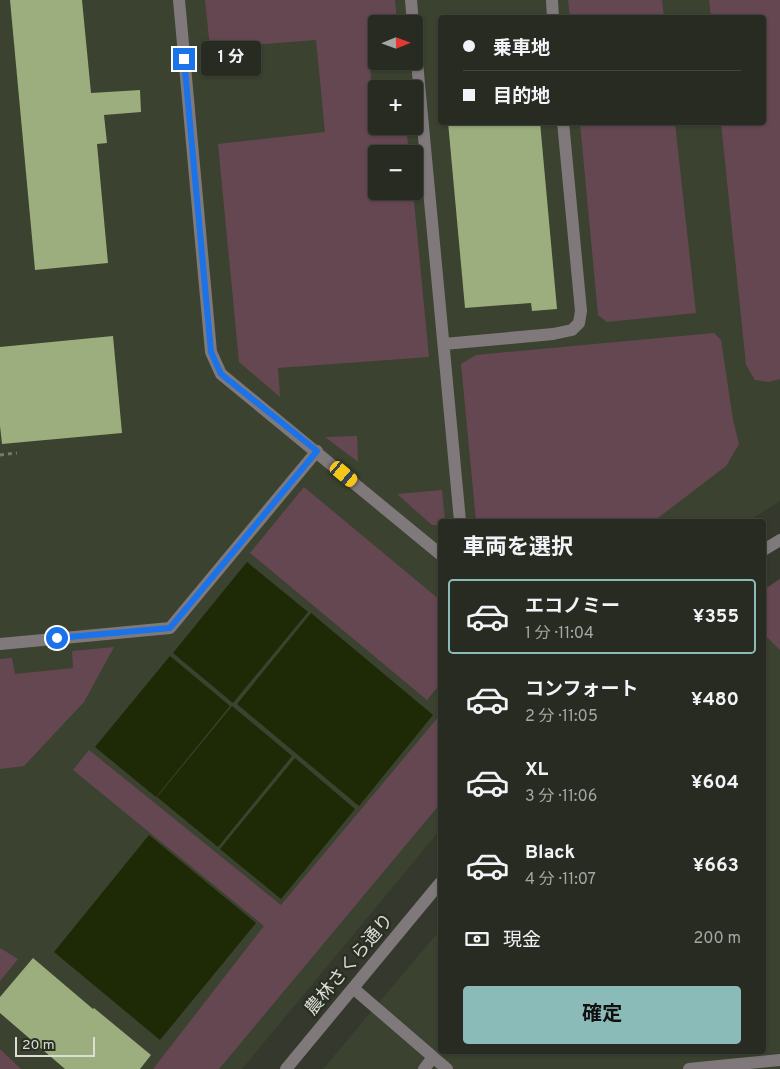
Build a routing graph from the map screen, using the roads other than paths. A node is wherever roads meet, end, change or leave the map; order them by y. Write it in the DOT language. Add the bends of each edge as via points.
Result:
graph roads {
  1 [pos="179,0"];
  2 [pos="411,0"];
  3 [pos="552,0"];
  4 [pos="412,15"];
  5 [pos="553,15"];
  6 [pos="418,70"];
  7 [pos="563,125"];
  8 [pos="444,344"];
  9 [pos="317,451"];
  10 [pos="460,519"];
  11 [pos="780,540"];
  12 [pos="766,548"];
  13 [pos="438,552"];
  14 [pos="0,644"];
  15 [pos="438,885"];
  16 [pos="353,988"];
  17 [pos="434,1057"];
  18 [pos="780,1060"];
  19 [pos="286,1069"];
  20 [pos="424,1069"];
  21 [pos="447,1069"];
  22 [pos="689,1069"];
  1 -- 9 [label="street" via="211,352 221,374"];
  2 -- 4 [label="street"];
  3 -- 5 [label="street"];
  6 -- 8 [label="street"];
  7 -- 8 [label="street" via="580,323 572,330 554,334"];
  8 -- 10 [label="street"];
  9 -- 13 [label="street"];
  9 -- 14 [label="street" via="170,628"];
  11 -- 12 [label="street"];
  15 -- 16 [label="street, 農林さくら通り"];
  16 -- 17 [label="street"];
  16 -- 19 [label="street, 農林さくら通り"];
  17 -- 20 [label="street"];
  17 -- 21 [label="street"];
  18 -- 22 [label="street"];
}
